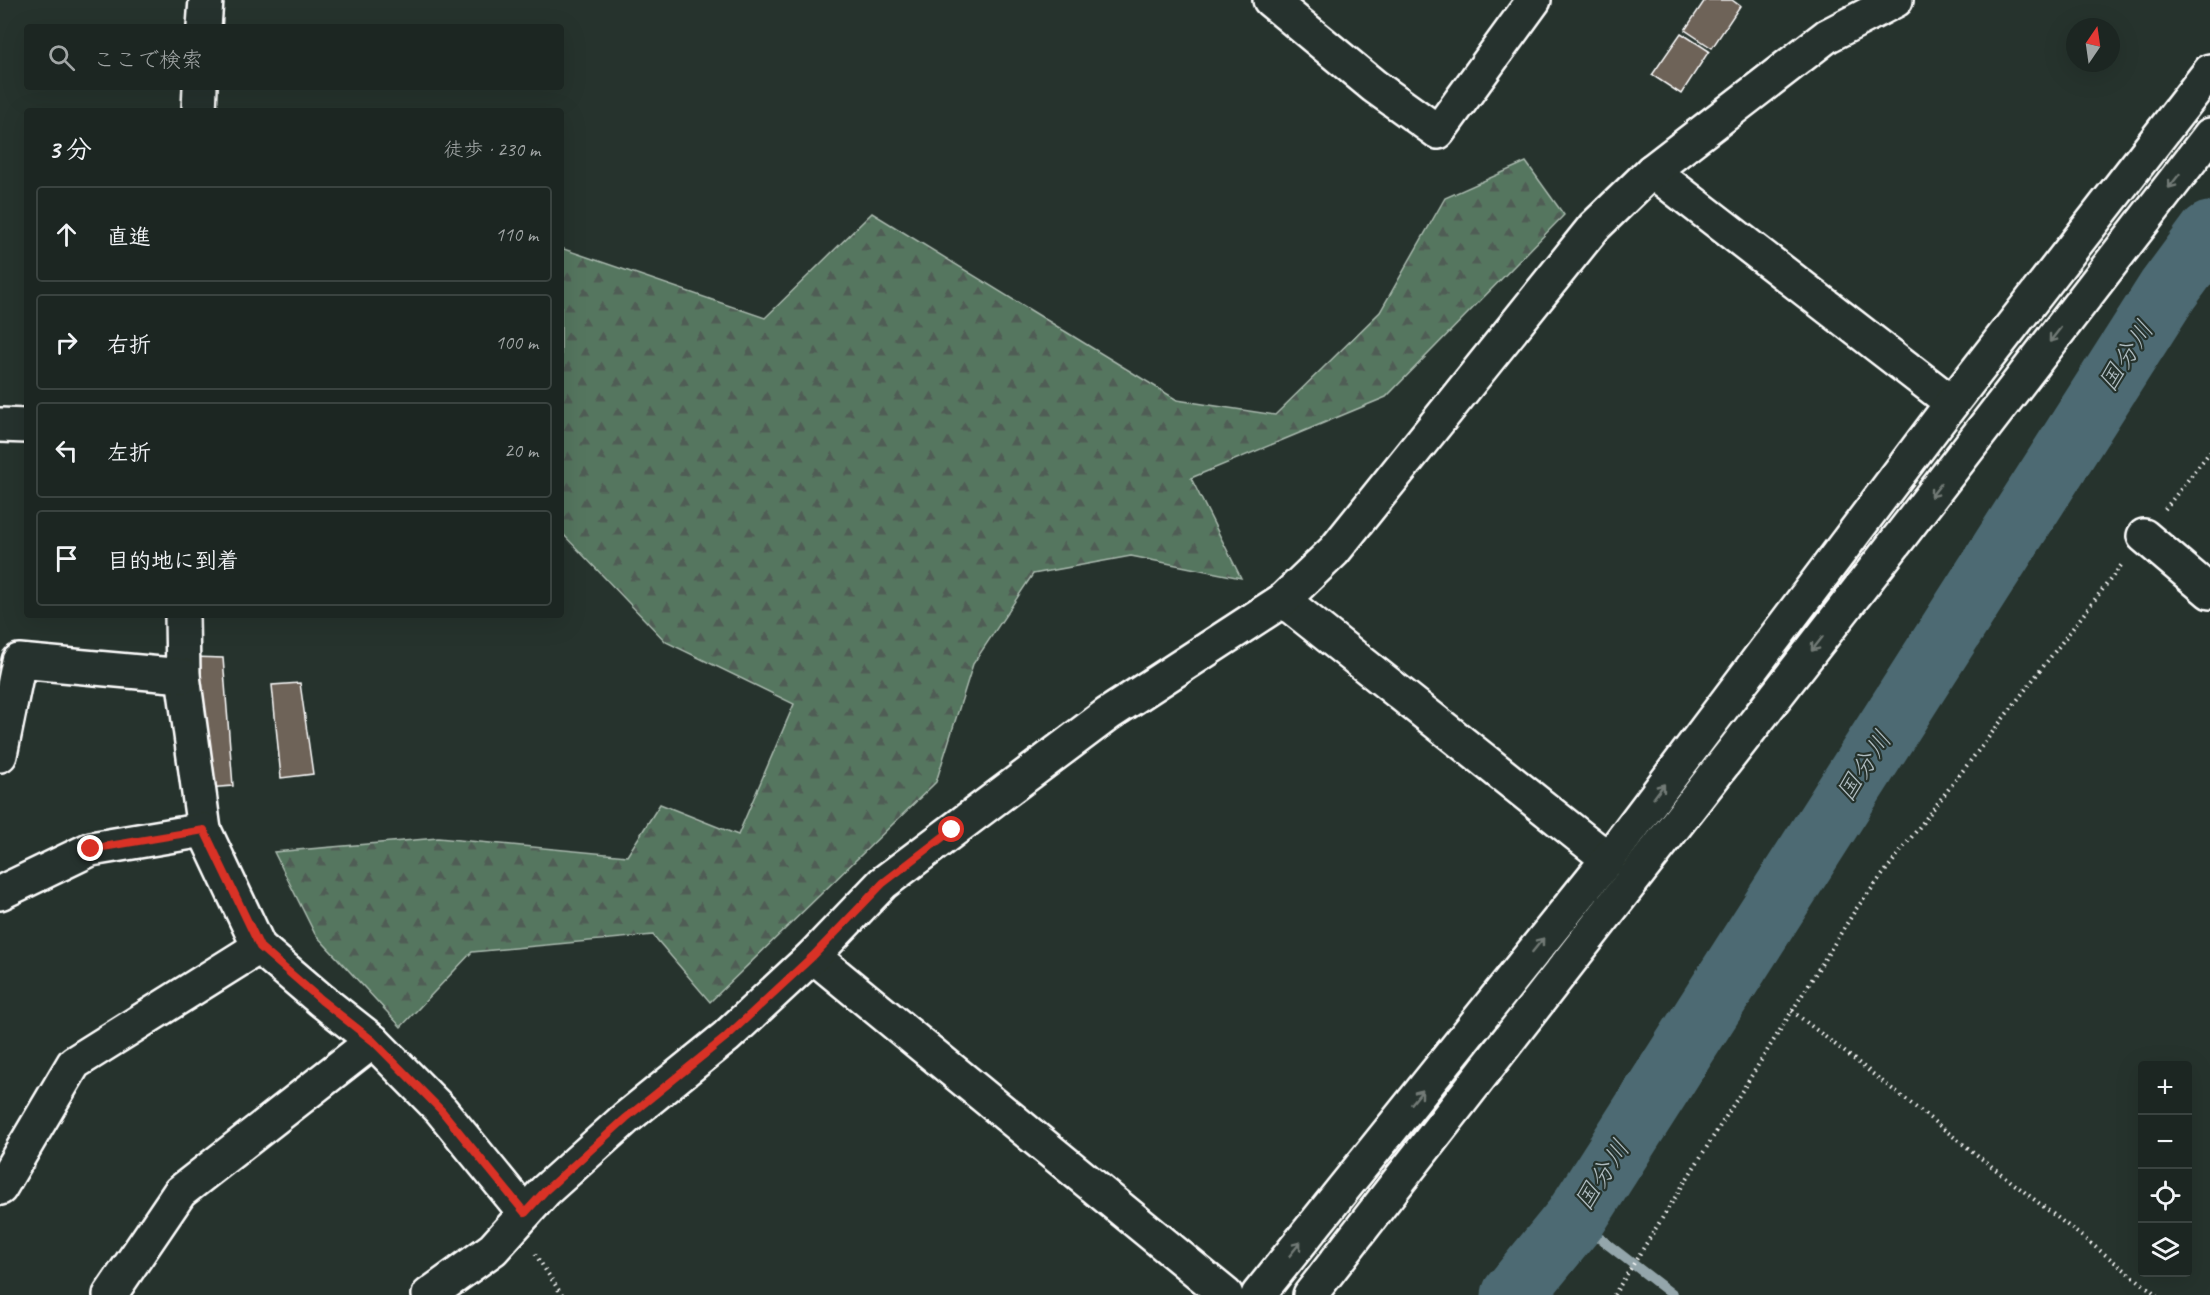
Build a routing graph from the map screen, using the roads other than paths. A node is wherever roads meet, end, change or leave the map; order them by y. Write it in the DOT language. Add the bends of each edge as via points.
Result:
graph roads {
  1 [pos="206,0"];
  2 [pos="1270,0"];
  3 [pos="1534,0"];
  4 [pos="1896,0"];
  5 [pos="204,24"];
  6 [pos="2210,71"];
  7 [pos="200,90"];
  8 [pos="199,108"];
  9 [pos="2210,135"];
  10 [pos="1652,171"];
  11 [pos="1952,403"];
  12 [pos="0,425"];
  13 [pos="24,426"];
  14 [pos="2144,536"];
  15 [pos="2210,592"];
  16 [pos="1283,600"];
  17 [pos="182,618"];
  18 [pos="9,660"];
  19 [pos="183,676"];
  20 [pos="0,755"];
  21 [pos="204,830"];
  22 [pos="1608,859"];
  23 [pos="0,894"];
  24 [pos="260,947"];
  25 [pos="813,956"];
  26 [pos="373,1041"];
  27 [pos="0,1188"];
  28 [pos="525,1213"];
  29 [pos="110,1295"];
  30 [pos="429,1295"];
  31 [pos="1226,1295"];
  32 [pos="1258,1295"];
  33 [pos="1310,1295"];
  1 -- 5 [label="street"];
  2 -- 3 [label="street" via="1374,86 1438,132"];
  4 -- 10 [label="street" via="1827,36"];
  6 -- 11 [label="street"];
  7 -- 8 [label="street"];
  9 -- 33 [label="street, one-way"];
  10 -- 11 [label="street"];
  10 -- 16 [label="street" via="1594,227 1334,551"];
  22 -- 11 [label="street, one-way"];
  12 -- 13 [label="street"];
  14 -- 15 [label="street"];
  16 -- 22 [label="street"];
  16 -- 25 [label="street" via="1108,714 952,830 883,883"];
  17 -- 19 [label="street"];
  18 -- 19 [label="street"];
  18 -- 20 [label="street"];
  19 -- 21 [label="street"];
  21 -- 23 [label="street" via="91,849"];
  21 -- 24 [label="street"];
  32 -- 22 [label="street, one-way"];
  24 -- 26 [label="street"];
  24 -- 27 [label="street" via="74,1063"];
  25 -- 28 [label="street" via="726,1037 626,1118"];
  25 -- 31 [label="street"];
  26 -- 28 [label="street" via="441,1110"];
  26 -- 29 [label="street" via="180,1192"];
  28 -- 30 [label="street" via="493,1249"];
}
